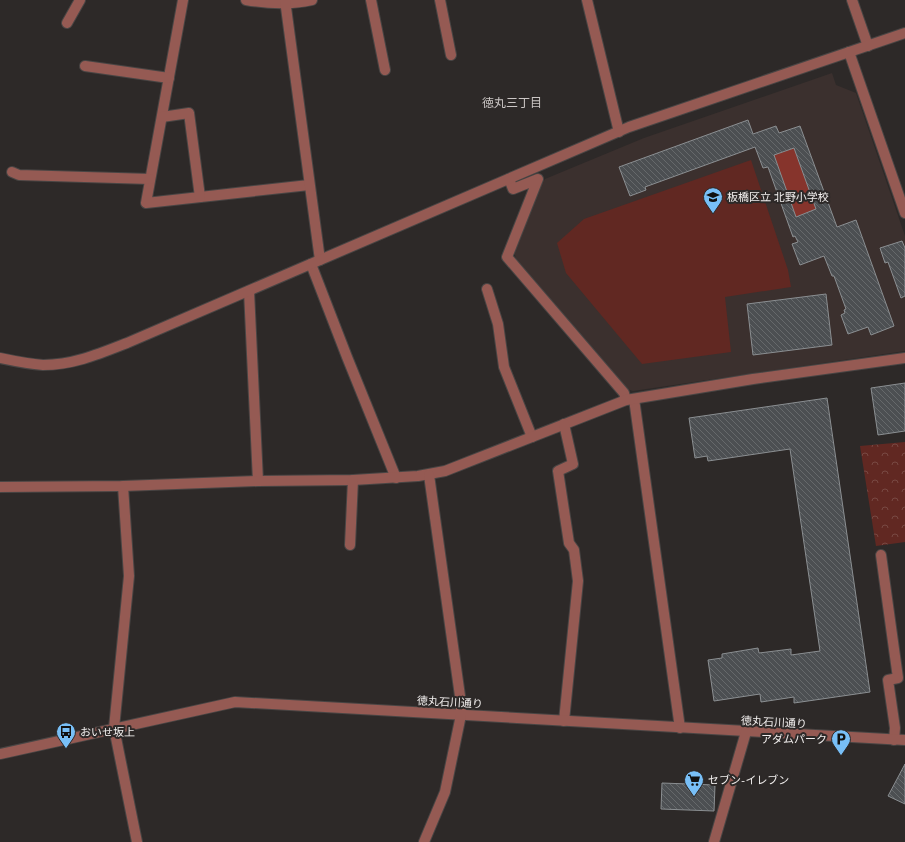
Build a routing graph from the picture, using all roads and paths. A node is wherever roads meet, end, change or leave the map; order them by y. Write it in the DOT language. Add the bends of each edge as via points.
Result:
graph roads {
  1 [pos="80,0"];
  2 [pos="183,0"];
  3 [pos="246,0"];
  4 [pos="312,0"];
  5 [pos="371,0"];
  6 [pos="440,0"];
  7 [pos="587,0"];
  8 [pos="852,0"];
  9 [pos="285,2"];
  10 [pos="67,23"];
  11 [pos="905,33"];
  12 [pos="868,46"];
  13 [pos="849,52"];
  14 [pos="451,55"];
  15 [pos="85,66"];
  16 [pos="385,70"];
  17 [pos="169,78"];
  18 [pos="162,117"];
  19 [pos="619,132"];
  20 [pos="12,172"];
  21 [pos="150,179"];
  22 [pos="509,179"];
  23 [pos="309,185"];
  24 [pos="200,197"];
  25 [pos="905,213"];
  26 [pos="315,262"];
  27 [pos="487,289"];
  28 [pos="249,291"];
  29 [pos="0,358"];
  30 [pos="905,358"];
  31 [pos="630,400"];
  32 [pos="564,424"];
  33 [pos="532,437"];
  34 [pos="429,475"];
  35 [pos="396,478"];
  36 [pos="353,480"];
  37 [pos="258,481"];
  38 [pos="123,486"];
  39 [pos="0,487"];
  40 [pos="350,545"];
  41 [pos="881,556"];
  42 [pos="461,715"];
  43 [pos="564,721"];
  44 [pos="114,728"];
  45 [pos="680,728"];
  46 [pos="746,732"];
  47 [pos="894,740"];
  48 [pos="905,740"];
  49 [pos="0,754"];
  50 [pos="137,842"];
  51 [pos="424,842"];
  52 [pos="714,842"];
  1 -- 10 [label="street"];
  2 -- 17 [label="street"];
  3 -- 9 [label="street" via="261,3"];
  4 -- 9 [label="street"];
  5 -- 16 [label="street"];
  6 -- 14 [label="street"];
  7 -- 19 [label="street"];
  8 -- 12 [label="street"];
  9 -- 23 [label="street"];
  11 -- 12 [label="street"];
  12 -- 13 [label="street"];
  13 -- 19 [label="street"];
  13 -- 25 [label="street"];
  15 -- 17 [label="street"];
  17 -- 18 [label="street"];
  18 -- 21 [label="street"];
  18 -- 24 [label="street" via="189,113"];
  19 -- 22 [label="street"];
  20 -- 21 [label="street"];
  21 -- 24 [label="street" via="146,203"];
  22 -- 26 [label="street"];
  22 -- 31 [label="street" via="513,189 538,179 507,257"];
  23 -- 24 [label="street"];
  23 -- 26 [label="street"];
  26 -- 28 [label="street"];
  26 -- 35 [label="street" via="349,364"];
  27 -- 33 [label="street" via="498,324 504,367"];
  28 -- 29 [label="street" via="90,358 43,365"];
  28 -- 37 [label="street"];
  30 -- 31 [label="street" via="753,379"];
  31 -- 32 [label="street"];
  31 -- 45 [label="street"];
  32 -- 33 [label="street"];
  32 -- 43 [label="street" via="573,464 558,471 569,543 574,550 578,581"];
  33 -- 34 [label="street"];
  34 -- 35 [label="street"];
  34 -- 42 [label="street"];
  35 -- 36 [label="street"];
  36 -- 37 [label="street"];
  36 -- 40 [label="street"];
  37 -- 38 [label="street"];
  38 -- 39 [label="street"];
  38 -- 44 [label="street" via="129,576"];
  41 -- 47 [label="street" via="898,678 888,680 895,728"];
  42 -- 43 [label="street, 徳丸石川通り"];
  42 -- 44 [label="street, 徳丸石川通り" via="235,702"];
  42 -- 51 [label="street" via="445,792"];
  43 -- 45 [label="street, 徳丸石川通り"];
  44 -- 49 [label="street, 徳丸石川通り"];
  44 -- 50 [label="street"];
  45 -- 46 [label="street, 徳丸石川通り"];
  46 -- 47 [label="street, 徳丸石川通り"];
  46 -- 52 [label="street"];
  47 -- 48 [label="street, 徳丸石川通り"];
}
